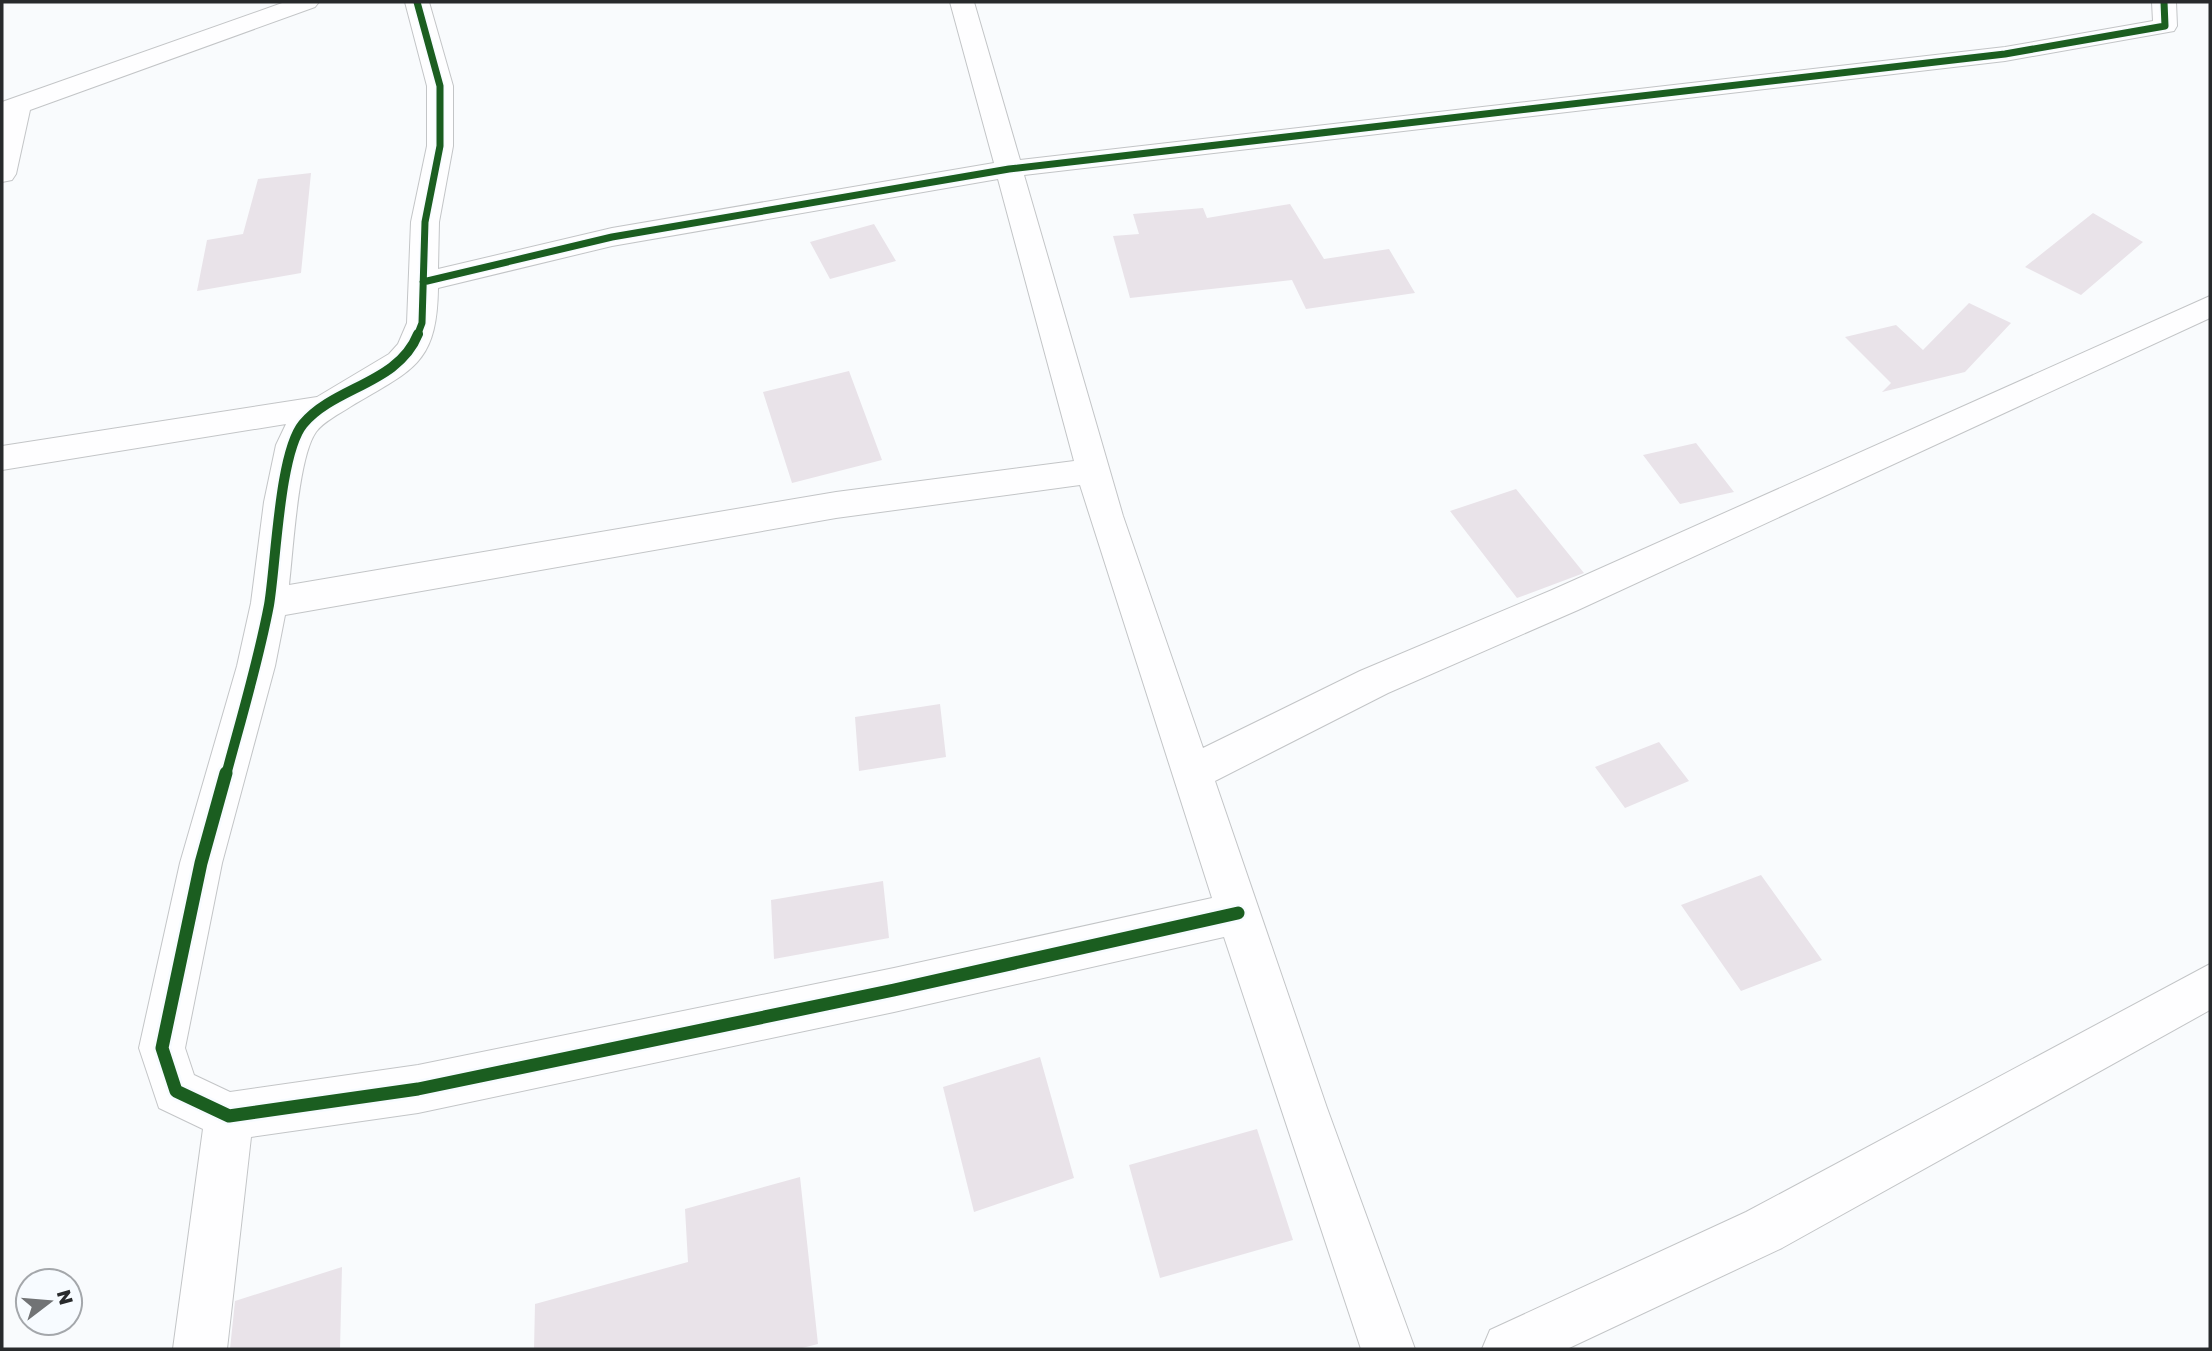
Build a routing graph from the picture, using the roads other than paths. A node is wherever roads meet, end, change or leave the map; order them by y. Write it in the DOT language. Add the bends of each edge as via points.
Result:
graph roads {
  1 [pos="307,2"];
  2 [pos="417,2"];
  3 [pos="962,2"];
  4 [pos="2164,2"];
  5 [pos="10,108"];
  6 [pos="1009,169"];
  7 [pos="2,174"];
  8 [pos="423,282"];
  9 [pos="2210,306"];
  10 [pos="325,407"];
  11 [pos="2,458"];
  12 [pos="1094,471"];
  13 [pos="269,603"];
  14 [pos="1192,773"];
  15 [pos="1238,913"];
  16 [pos="2210,986"];
  17 [pos="229,1116"];
  18 [pos="200,1349"];
  19 [pos="1388,1349"];
  20 [pos="1509,1349"];
  1 -- 5 [label="street"];
  2 -- 8 [label="street" via="440,86 440,146 425,222"];
  3 -- 6 [label="street"];
  4 -- 6 [label="street" via="2165,26 2005,54"];
  5 -- 7 [label="street"];
  6 -- 8 [label="street" via="612,237"];
  6 -- 12 [label="street"];
  8 -- 10 [label="street" via="422,323 412,348 400,362"];
  9 -- 14 [label="street" via="1565,600 1374,682"];
  10 -- 11 [label="street"];
  10 -- 13 [label="street" via="303,424 293,444"];
  12 -- 13 [label="street" via="836,505"];
  12 -- 14 [label="street"];
  13 -- 17 [label="street" via="201,863 162,1048 176,1091"];
  14 -- 15 [label="street"];
  15 -- 17 [label="street" via="418,1089"];
  15 -- 19 [label="street"];
  16 -- 20 [label="street" via="1763,1230"];
  17 -- 18 [label="street"];
}
